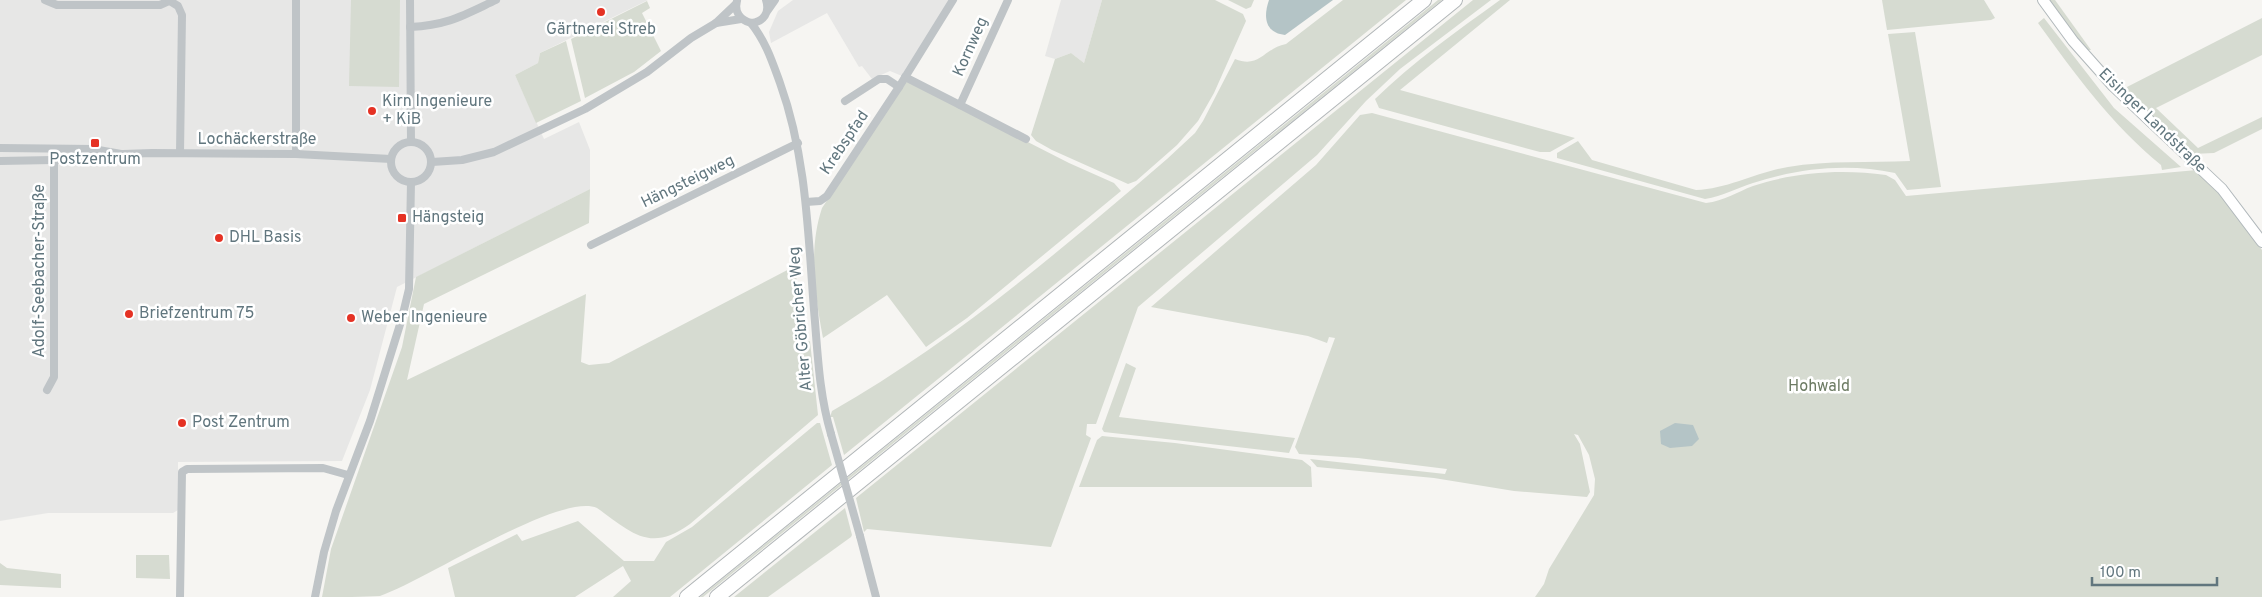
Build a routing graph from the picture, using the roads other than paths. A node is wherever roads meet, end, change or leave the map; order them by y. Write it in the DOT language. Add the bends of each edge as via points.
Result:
graph roads {
  1 [pos="45,0"];
  2 [pos="171,0"];
  3 [pos="296,0"];
  4 [pos="410,0"];
  5 [pos="496,0"];
  6 [pos="766,0"];
  7 [pos="775,0"];
  8 [pos="953,0"];
  9 [pos="1008,0"];
  10 [pos="1424,0"];
  11 [pos="1455,0"];
  12 [pos="2043,0"];
  13 [pos="737,2"];
  14 [pos="766,14"];
  15 [pos="741,19"];
  16 [pos="716,23"];
  17 [pos="751,23"];
  18 [pos="410,27"];
  19 [pos="763,37"];
  20 [pos="905,77"];
  21 [pos="899,87"];
  22 [pos="845,101"];
  23 [pos="960,105"];
  24 [pos="1026,138"];
  25 [pos="411,142"];
  26 [pos="798,143"];
  27 [pos="0,148"];
  28 [pos="54,149"];
  29 [pos="180,153"];
  30 [pos="123,154"];
  31 [pos="296,154"];
  32 [pos="391,159"];
  33 [pos="54,160"];
  34 [pos="0,161"];
  35 [pos="432,162"];
  36 [pos="411,182"];
  37 [pos="806,202"];
  38 [pos="2262,242"];
  39 [pos="591,246"];
  40 [pos="47,390"];
  41 [pos="348,475"];
  42 [pos="180,597"];
  43 [pos="315,597"];
  44 [pos="687,597"];
  45 [pos="717,597"];
  46 [pos="876,597"];
  1 -- 2 [label="street" via="51,4 66,5 160,5"];
  2 -- 29 [label="street" via="182,15"];
  3 -- 31 [label="street"];
  4 -- 18 [label="street"];
  5 -- 18 [label="street" via="451,22"];
  6 -- 14 [label="street, Alter Göbricher Weg"];
  7 -- 14 [label="street"];
  8 -- 20 [label="street, Krebspfad"];
  9 -- 23 [label="street, Kornweg"];
  10 -- 44 [label="highway"];
  11 -- 45 [label="highway"];
  12 -- 38 [label="main road, Eisinger Landstraße" via="2073,41 2124,98 2222,189"];
  13 -- 15 [label="street" via="737,13"];
  13 -- 16 [label="street"];
  14 -- 17 [label="street"];
  14 -- 19 [label="street, Alter Göbricher Weg"];
  15 -- 16 [label="street"];
  15 -- 17 [label="street"];
  16 -- 35 [label="street" via="647,72 585,109 494,152 462,160"];
  17 -- 19 [label="street, Alter Göbricher Weg"];
  18 -- 25 [label="street"];
  19 -- 26 [label="street, Alter Göbricher Weg"];
  20 -- 21 [label="street, Krebspfad"];
  20 -- 23 [label="street"];
  21 -- 22 [label="street, Krebspfad" via="887,79 879,79"];
  21 -- 37 [label="street, Krebspfad" via="827,196 820,201"];
  23 -- 24 [label="street"];
  25 -- 32 [label="street" via="399,146"];
  25 -- 35 [label="street" via="426,147"];
  26 -- 37 [label="street, Alter Göbricher Weg"];
  26 -- 39 [label="street, Hängsteigweg"];
  27 -- 28 [label="street, Lochäckerstraße"];
  28 -- 30 [label="street, Lochäckerstraße" via="108,150"];
  28 -- 33 [label="street, Adolf-Seebacher-Straße"];
  29 -- 30 [label="street, Lochäckerstraße"];
  29 -- 31 [label="street, Lochäckerstraße"];
  30 -- 33 [label="street, Lochäckerstraße" via="105,159"];
  31 -- 32 [label="street, Lochäckerstraße"];
  32 -- 36 [label="street" via="396,175"];
  33 -- 34 [label="street, Lochäckerstraße"];
  33 -- 40 [label="street, Adolf-Seebacher-Straße" via="54,377"];
  35 -- 36 [label="street" via="426,176"];
  36 -- 41 [label="street" via="409,288 390,362"];
  37 -- 46 [label="street, Alter Göbricher Weg, bridge" via="819,381"];
  41 -- 42 [label="street" via="323,468 187,469 182,472"];
  41 -- 43 [label="street" via="324,552"];
}
